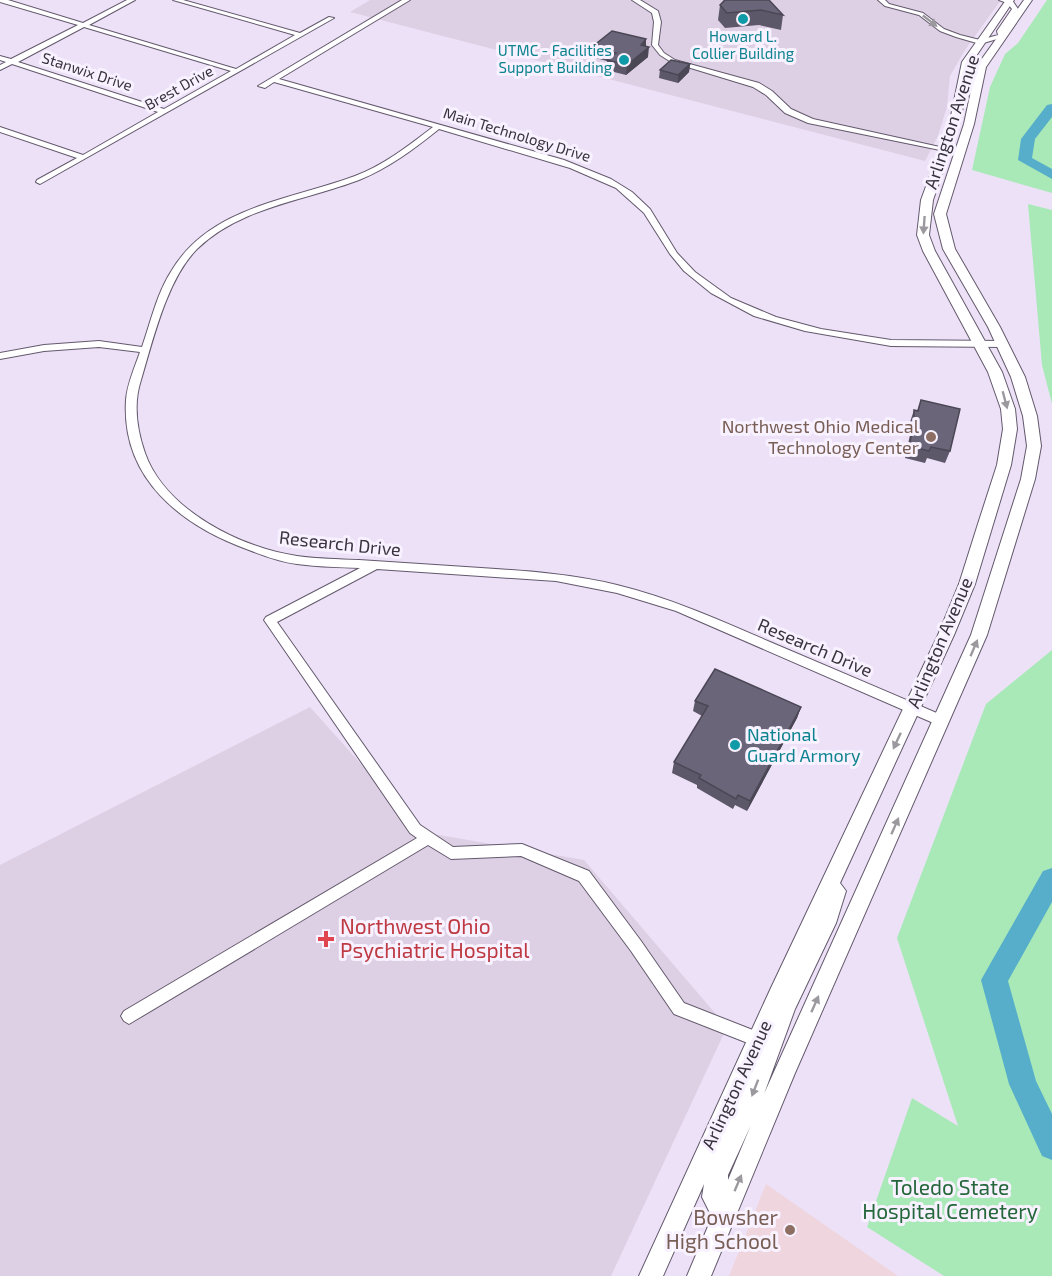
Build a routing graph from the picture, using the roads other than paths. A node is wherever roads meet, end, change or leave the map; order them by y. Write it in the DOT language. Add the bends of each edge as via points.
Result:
graph roads {
  1 [pos="1,0"];
  2 [pos="132,0"];
  3 [pos="176,0"];
  4 [pos="407,0"];
  5 [pos="635,0"];
  6 [pos="881,0"];
  7 [pos="1007,0"];
  8 [pos="1028,0"];
  9 [pos="331,18"];
  10 [pos="84,25"];
  11 [pos="301,35"];
  12 [pos="1002,36"];
  13 [pos="980,42"];
  14 [pos="0,58"];
  15 [pos="11,62"];
  16 [pos="0,68"];
  17 [pos="237,71"];
  18 [pos="275,78"];
  19 [pos="262,86"];
  20 [pos="165,112"];
  21 [pos="439,126"];
  22 [pos="0,129"];
  23 [pos="944,152"];
  24 [pos="82,158"];
  25 [pos="40,182"];
  26 [pos="940,214"];
  27 [pos="979,340"];
  28 [pos="1000,340"];
  29 [pos="146,350"];
  30 [pos="0,356"];
  31 [pos="375,566"];
  32 [pos="912,708"];
  33 [pos="942,721"];
  34 [pos="428,838"];
  35 [pos="851,838"];
  36 [pos="129,1016"];
  37 [pos="758,1038"];
  38 [pos="724,1215"];
  39 [pos="651,1276"];
  40 [pos="699,1276"];
  1 -- 10 [label="street"];
  2 -- 10 [label="street"];
  3 -- 11 [label="street"];
  4 -- 18 [label="street"];
  5 -- 23 [label="street" via="658,15 655,45 666,57 754,84 799,116"];
  6 -- 13 [label="street, one-way" via="921,14 947,33"];
  7 -- 12 [label="street" via="1015,9 1000,31"];
  7 -- 13 [label="street, Arlington Avenue"];
  8 -- 12 [label="street, Arlington Avenue"];
  9 -- 11 [label="street, Brest Drive"];
  10 -- 15 [label="street"];
  10 -- 17 [label="street"];
  11 -- 17 [label="street, Brest Drive"];
  12 -- 13 [label="street"];
  12 -- 26 [label="street, Arlington Avenue" via="981,67 963,145"];
  13 -- 23 [label="street, Arlington Avenue" via="967,62"];
  14 -- 15 [label="street, Stanwix Drive"];
  15 -- 16 [label="street"];
  15 -- 20 [label="street, Stanwix Drive"];
  17 -- 20 [label="street, Brest Drive"];
  18 -- 19 [label="street"];
  18 -- 21 [label="street, Main Technology Drive"];
  20 -- 24 [label="street, Brest Drive"];
  21 -- 27 [label="street, Main Technology Drive" via="573,166 614,184 647,211 687,269 742,307 801,328 891,343"];
  21 -- 29 [label="street, Research Drive" via="378,168 265,205 207,236 170,277"];
  22 -- 24 [label="street"];
  23 -- 26 [label="street" via="951,153 951,157 935,198"];
  23 -- 27 [label="street, Arlington Avenue, one-way" via="927,200 923,235"];
  24 -- 25 [label="street, Brest Drive"];
  26 -- 28 [label="street, Arlington Avenue" via="949,249"];
  27 -- 28 [label="street, Main Technology Drive"];
  27 -- 32 [label="street, Arlington Avenue, one-way" via="1003,390 1010,429 1008,446 967,584"];
  33 -- 28 [label="street, Arlington Avenue, one-way" via="990,606 1034,446 1018,377"];
  29 -- 30 [label="street" via="99,344"];
  29 -- 31 [label="street, Research Drive" via="131,400 132,434 142,464 173,505 211,531 264,552 296,560"];
  31 -- 32 [label="street, Research Drive" via="556,577 650,597"];
  31 -- 34 [label="street" via="270,620 415,829"];
  32 -- 33 [label="street, Research Drive"];
  32 -- 35 [label="street, Arlington Avenue, one-way"];
  38 -- 33 [label="street, Arlington Avenue, one-way"];
  34 -- 36 [label="street"];
  34 -- 37 [label="street" via="451,853 522,850 584,876 678,1009"];
  35 -- 37 [label="street, Arlington Avenue"];
  35 -- 38 [label="street, one-way" via="826,923 786,1005 751,1100 717,1174 714,1197"];
  37 -- 39 [label="street, Arlington Avenue"];
  38 -- 40 [label="street, Arlington Avenue"];
}
